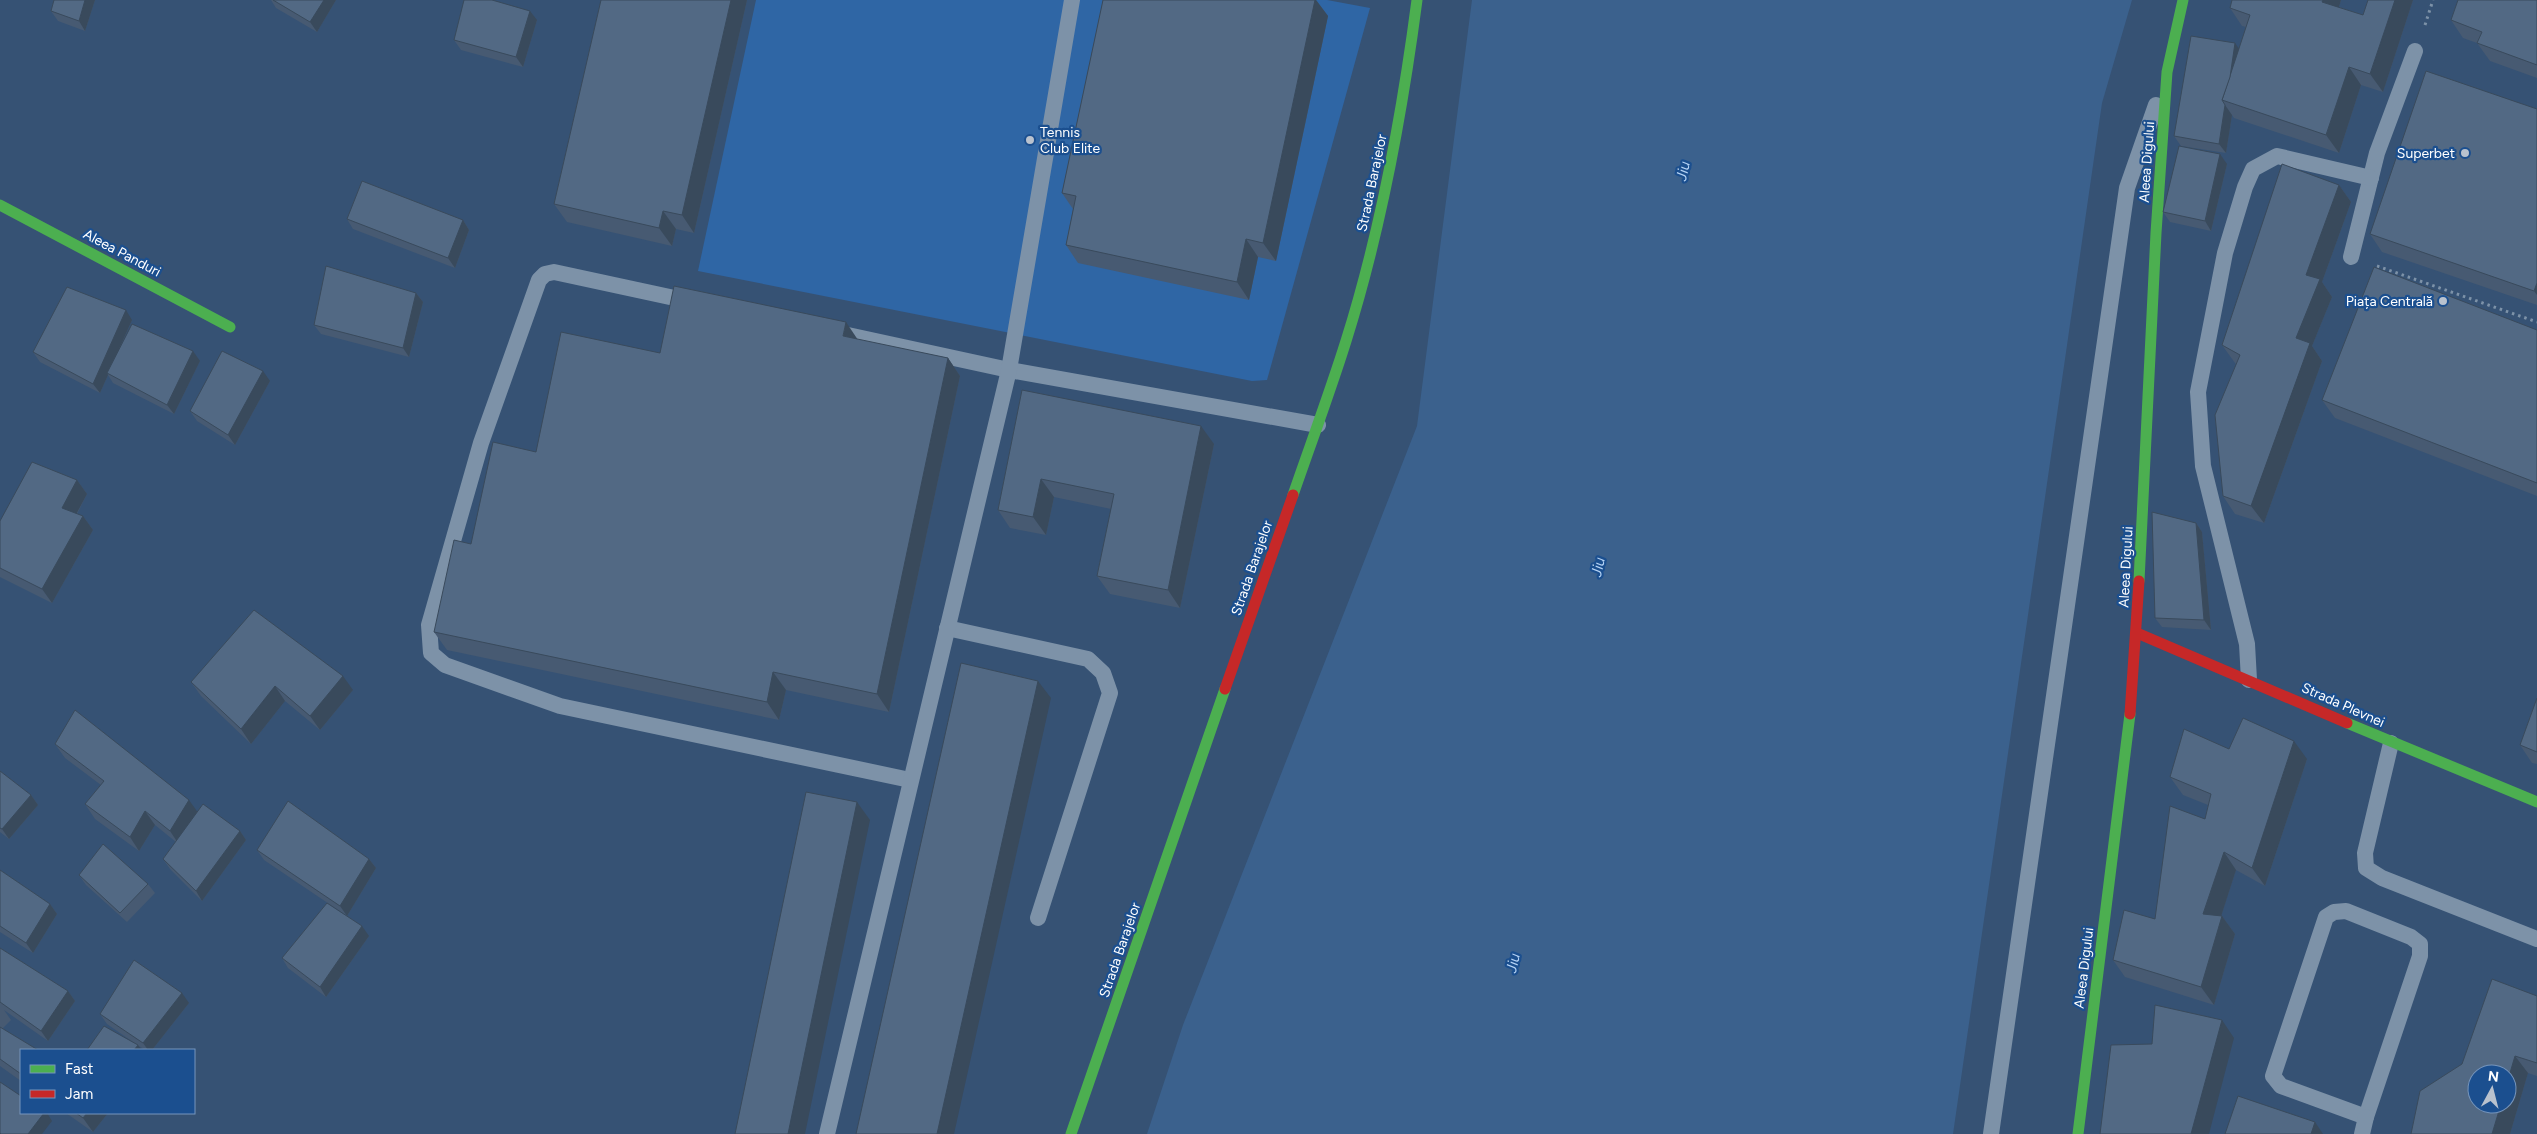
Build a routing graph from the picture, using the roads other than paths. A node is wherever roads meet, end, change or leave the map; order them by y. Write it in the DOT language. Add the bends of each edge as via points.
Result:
graph roads {
  1 [pos="1072,0"];
  2 [pos="1418,0"];
  3 [pos="2183,0"];
  4 [pos="2415,51"];
  5 [pos="2167,72"];
  6 [pos="2371,178"];
  7 [pos="0,205"];
  8 [pos="2351,256"];
  9 [pos="709,305"];
  10 [pos="230,327"];
  11 [pos="815,328"];
  12 [pos="1009,370"];
  13 [pos="1318,424"];
  14 [pos="947,628"];
  15 [pos="2137,633"];
  16 [pos="2249,680"];
  17 [pos="2391,743"];
  18 [pos="910,780"];
  19 [pos="2537,802"];
  20 [pos="1038,918"];
  21 [pos="2537,939"];
  22 [pos="2366,1116"];
  23 [pos="827,1134"];
  24 [pos="1071,1134"];
  25 [pos="1991,1134"];
  26 [pos="2078,1134"];
  27 [pos="2362,1134"];
  1 -- 12 [label="lane"];
  2 -- 13 [label="street, Strada Barajelor" via="1386,194 1366,275"];
  3 -- 5 [label="street, Aleea Digului"];
  4 -- 6 [label="lane"];
  5 -- 15 [label="street, Aleea Digului"];
  5 -- 25 [label="lane" via="2127,188"];
  6 -- 8 [label="lane"];
  6 -- 16 [label="lane" via="2277,156 2253,170 2225,253 2198,392 2203,466 2247,644"];
  7 -- 10 [label="street, Aleea Panduri"];
  9 -- 18 [label="lane" via="554,272 539,280 481,443 429,625 431,653 445,666 560,706"];
  11 -- 12 [label="lane"];
  12 -- 13 [label="lane"];
  12 -- 14 [label="lane"];
  13 -- 24 [label="street, Strada Barajelor"];
  14 -- 18 [label="lane"];
  14 -- 20 [label="lane" via="1088,659 1103,673 1110,693"];
  15 -- 16 [label="street, Strada Plevnei"];
  15 -- 26 [label="street, Aleea Digului" via="2128,736"];
  16 -- 17 [label="street, Strada Plevnei"];
  17 -- 19 [label="street, Strada Plevnei"];
  17 -- 21 [label="lane" via="2365,854 2366,868 2382,878"];
  18 -- 23 [label="lane"];
  22 -- 22 [label="lane" via="2420,956 2420,944 2411,937 2346,911 2334,912 2326,917 2273,1076 2281,1086"];
  22 -- 27 [label="lane"];
}
